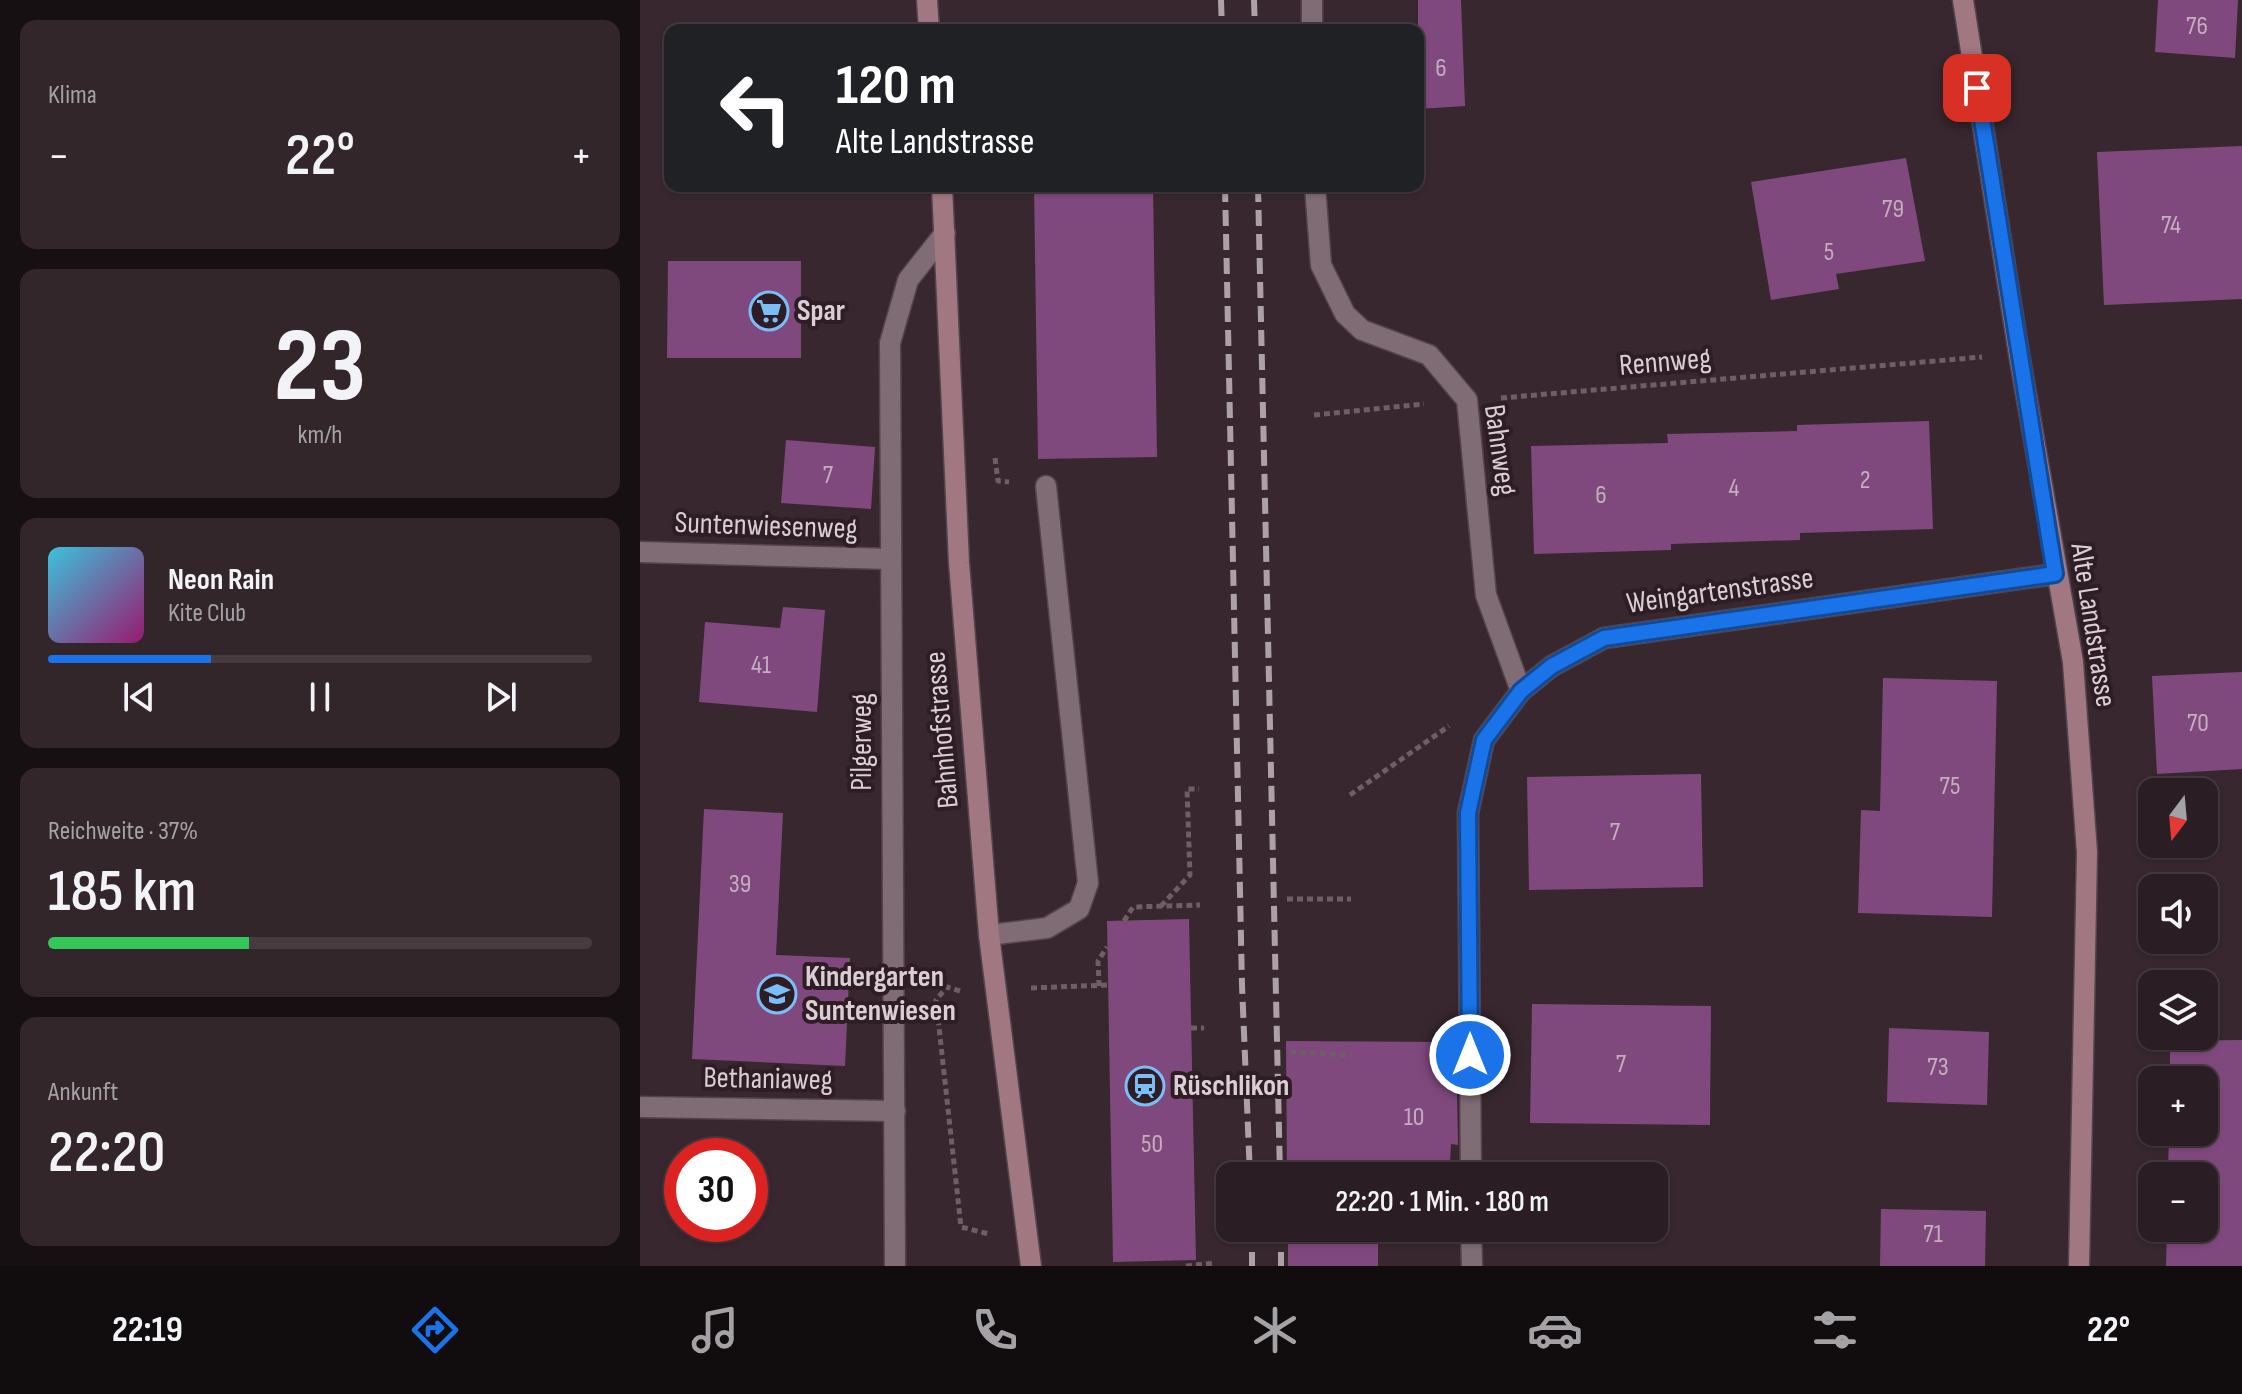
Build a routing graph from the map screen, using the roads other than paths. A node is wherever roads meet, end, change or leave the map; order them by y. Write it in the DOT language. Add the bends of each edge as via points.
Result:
graph roads {
  1 [pos="927,0"];
  2 [pos="1312,0"];
  3 [pos="1963,0"];
  4 [pos="929,24"];
  5 [pos="1312,24"];
  6 [pos="942,192"];
  7 [pos="1315,192"];
  8 [pos="945,233"];
  9 [pos="1046,486"];
  10 [pos="640,552"];
  11 [pos="891,559"];
  12 [pos="2055,574"];
  13 [pos="1521,691"];
  14 [pos="989,935"];
  15 [pos="640,1107"];
  16 [pos="895,1111"];
  17 [pos="1471,1162"];
  18 [pos="1471,1242"];
  19 [pos="895,1266"];
  20 [pos="1031,1266"];
  21 [pos="1472,1266"];
  22 [pos="2079,1266"];
  1 -- 4 [label="main road"];
  2 -- 5 [label="street"];
  3 -- 12 [label="main road, Alte Landstrasse"];
  6 -- 8 [label="main road, Bahnhofstrasse"];
  7 -- 13 [label="street, Bahnweg" via="1321,265 1345,314 1362,330 1429,355 1467,400 1486,595"];
  8 -- 11 [label="street, Pilgerweg" via="908,280 890,343"];
  8 -- 14 [label="main road, Bahnhofstrasse" via="959,563"];
  9 -- 14 [label="street" via="1088,883 1079,909 1047,928"];
  10 -- 11 [label="street, Suntenwiesenweg"];
  11 -- 16 [label="street, Pilgerweg"];
  12 -- 13 [label="street, Weingartenstrasse" via="1604,638 1552,666"];
  12 -- 22 [label="main road, Alte Landstrasse" via="2073,662 2087,852"];
  13 -- 17 [label="street, Weingartenstrasse" via="1484,740 1468,813"];
  14 -- 20 [label="main road, Bahnhofstrasse"];
  15 -- 16 [label="street, Bethaniaweg"];
  16 -- 19 [label="street, Pilgerweg"];
  18 -- 21 [label="street"];
}
